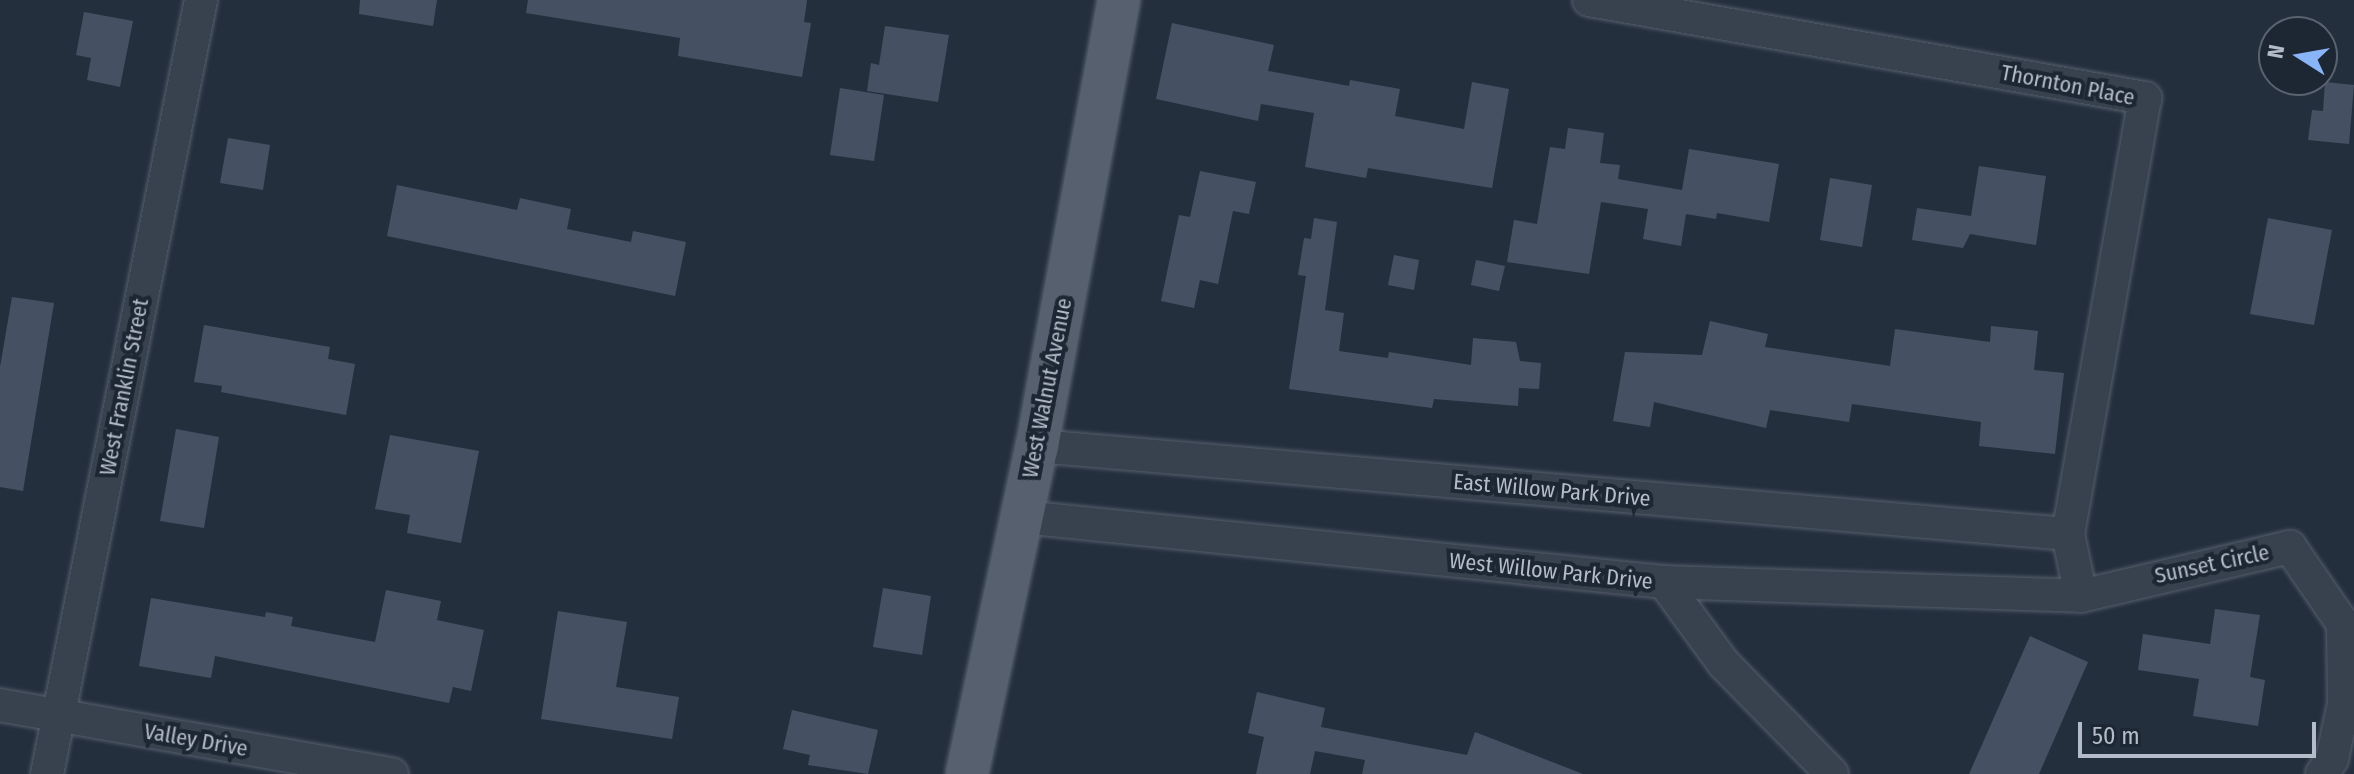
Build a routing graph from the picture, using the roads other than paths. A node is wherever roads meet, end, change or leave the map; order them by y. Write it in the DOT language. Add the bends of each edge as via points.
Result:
graph roads {
  1 [pos="201,0"];
  2 [pos="1119,0"];
  3 [pos="1589,0"];
  4 [pos="1037,446"];
  5 [pos="1022,517"];
  6 [pos="2068,534"];
  7 [pos="1664,582"];
  8 [pos="2081,596"];
  9 [pos="0,705"];
  10 [pos="59,716"];
  11 [pos="47,774"];
  12 [pos="392,774"];
  13 [pos="967,774"];
  14 [pos="1832,774"];
  15 [pos="2322,774"];
  1 -- 10 [label="street, West Franklin Street"];
  2 -- 4 [label="main road, West Walnut Avenue"];
  3 -- 6 [label="street, Thornton Place" via="2145,98"];
  4 -- 5 [label="main road, West Walnut Avenue"];
  4 -- 6 [label="street, East Willow Park Drive"];
  5 -- 7 [label="street, West Willow Park Drive"];
  5 -- 13 [label="main road, West Walnut Avenue"];
  6 -- 8 [label="street, Thornton Place"];
  7 -- 8 [label="street, West Willow Park Drive"];
  7 -- 14 [label="street" via="1724,664"];
  8 -- 15 [label="street, Sunset Circle" via="2290,547 2343,624 2344,704 2332,759"];
  9 -- 10 [label="street, Valley Drive"];
  10 -- 11 [label="street, West Franklin Street"];
  10 -- 12 [label="street, Valley Drive"];
}
